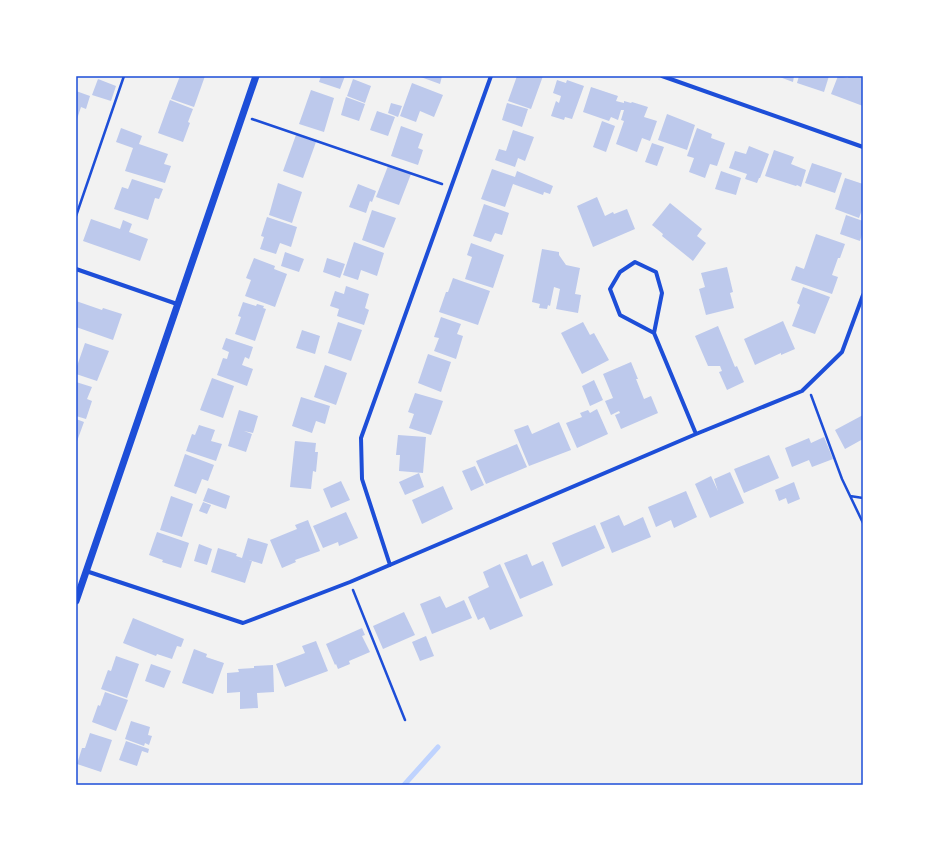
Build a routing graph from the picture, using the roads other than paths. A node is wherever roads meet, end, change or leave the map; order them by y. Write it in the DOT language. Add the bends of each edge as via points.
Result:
graph roads {
  1 [pos="256,76"];
  2 [pos="490,76"];
  3 [pos="662,76"];
  4 [pos="863,147"];
  5 [pos="76,269"];
  6 [pos="863,295"];
  7 [pos="177,304"];
  8 [pos="654,333"];
  9 [pos="696,434"];
  10 [pos="390,565"];
  11 [pos="86,571"];
  12 [pos="76,601"];
  1 -- 7 [label="street"];
  2 -- 10 [label="street" via="361,438 362,479"];
  3 -- 4 [label="street"];
  5 -- 7 [label="street"];
  6 -- 9 [label="street" via="842,352 802,391"];
  7 -- 11 [label="street"];
  8 -- 8 [label="street" via="662,293 656,272 635,262 620,272 610,289 620,315"];
  8 -- 9 [label="street"];
  9 -- 10 [label="street"];
  10 -- 11 [label="street" via="244,623"];
  11 -- 12 [label="street"];
}
